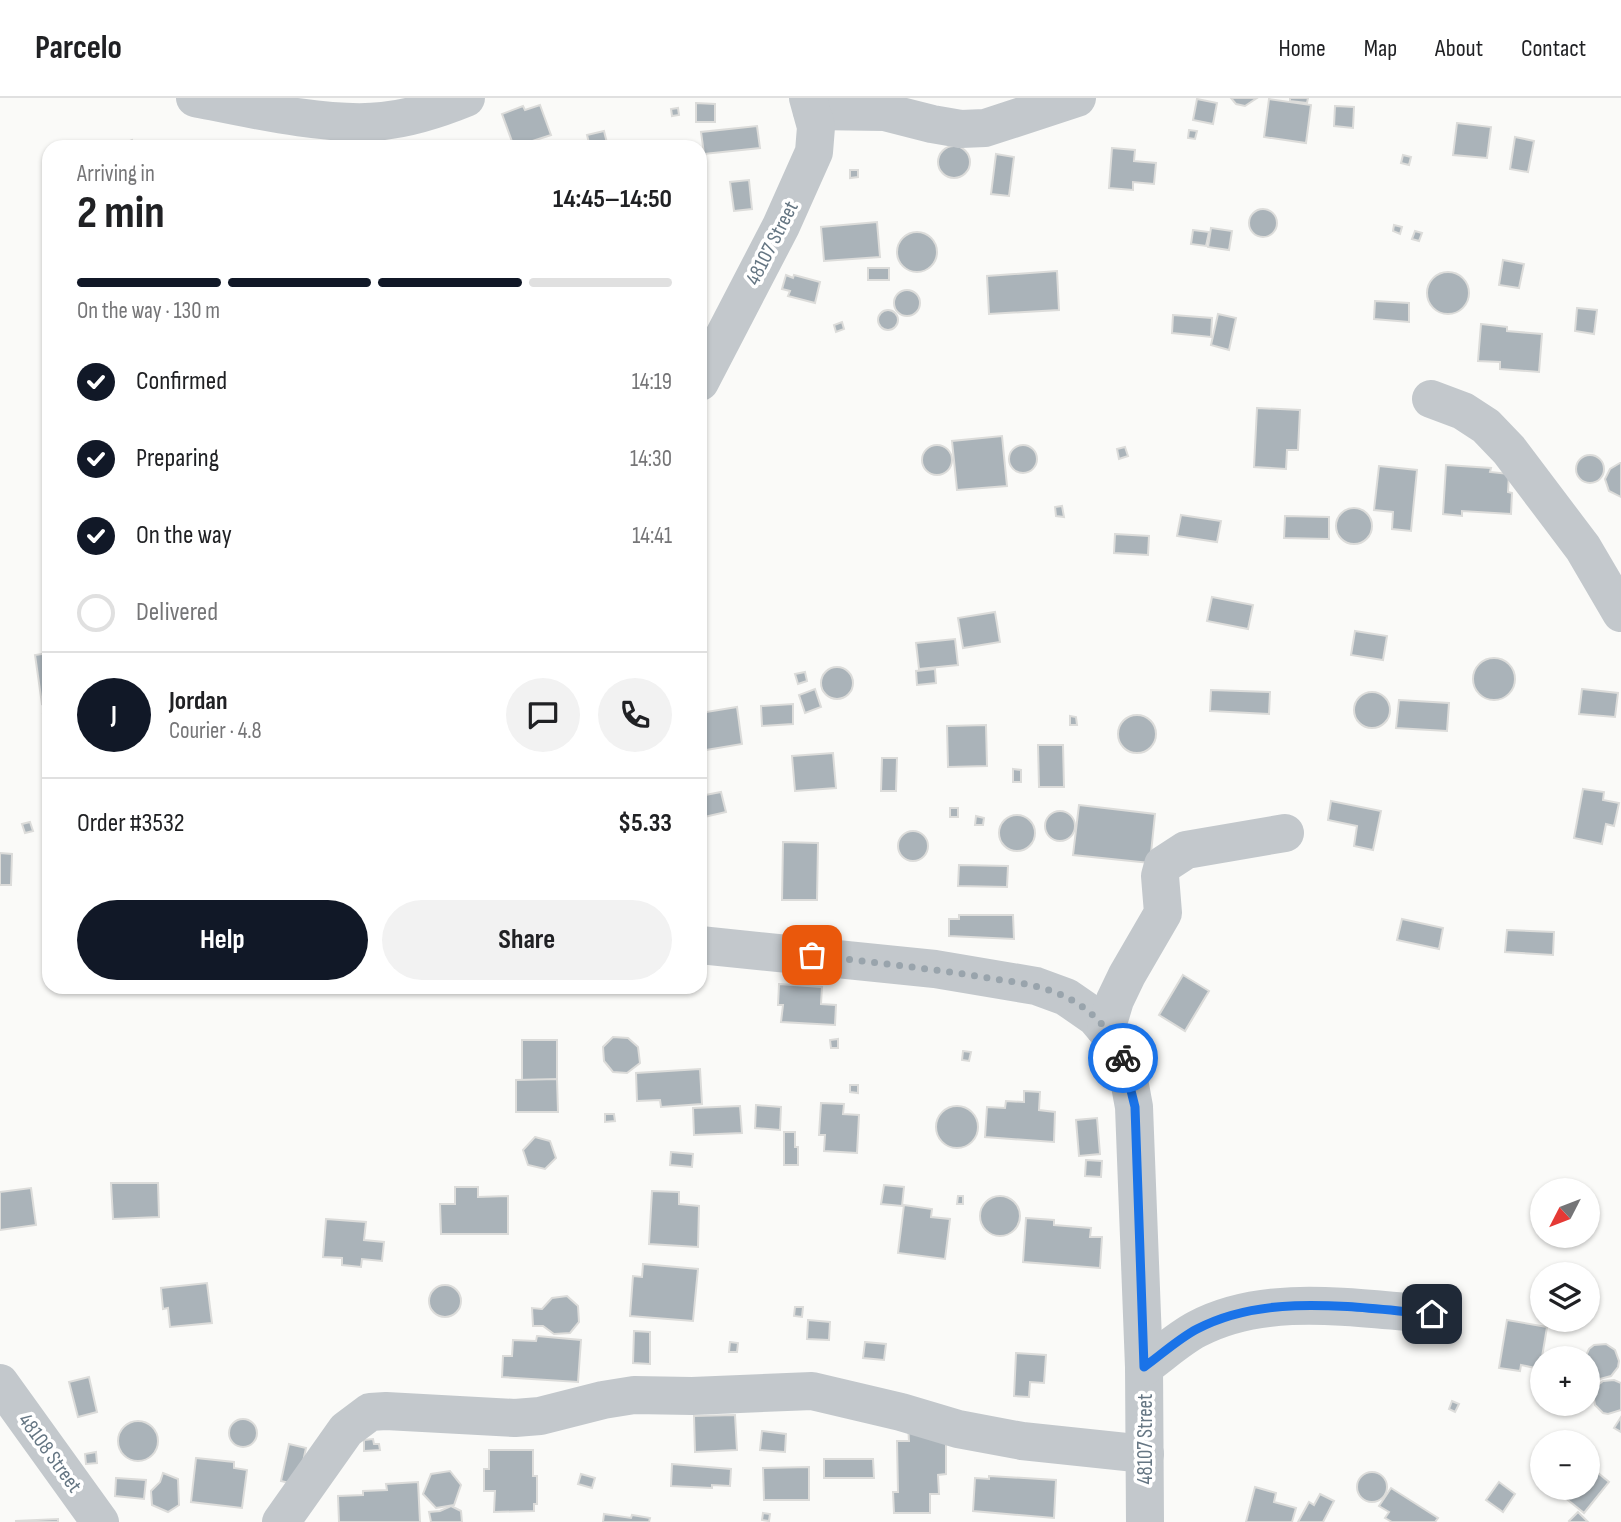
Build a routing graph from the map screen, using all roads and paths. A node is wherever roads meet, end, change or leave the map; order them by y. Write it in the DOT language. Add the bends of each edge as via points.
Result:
graph roads {
  1 [pos="195,98"];
  2 [pos="466,98"];
  3 [pos="1077,98"];
  4 [pos="810,104"];
  5 [pos="707,368"];
  6 [pos="1431,399"];
  7 [pos="1621,613"];
  8 [pos="1285,833"];
  9 [pos="707,946"];
  10 [pos="1106,1030"];
  11 [pos="1432,1314"];
  12 [pos="1144,1367"];
  13 [pos="0,1383"];
  14 [pos="1145,1454"];
  15 [pos="100,1522"];
  16 [pos="281,1522"];
  17 [pos="1146,1522"];
  1 -- 2 [label="street" via="330,121 382,121 429,112"];
  3 -- 4 [label="street" via="985,128 961,129 885,111"];
  4 -- 5 [label="street, 48107 Street" via="816,127 814,152 802,184"];
  6 -- 7 [label="street" via="1486,426 1509,450 1583,548"];
  8 -- 10 [label="street" via="1186,850 1163,865 1163,913 1127,975"];
  9 -- 10 [label="street, 48107 Street" via="935,969 1036,986 1066,997"];
  10 -- 12 [label="street, 48107 Street" via="1128,1069 1135,1107"];
  11 -- 12 [label="street" via="1291,1306 1224,1317 1195,1330"];
  12 -- 14 [label="street, 48107 Street"];
  13 -- 15 [label="street, 48108 Street"];
  14 -- 16 [label="street" via="1021,1441 812,1391 634,1395 515,1418 386,1410 370,1412 346,1430"];
  14 -- 17 [label="street, 48107 Street"];
}
